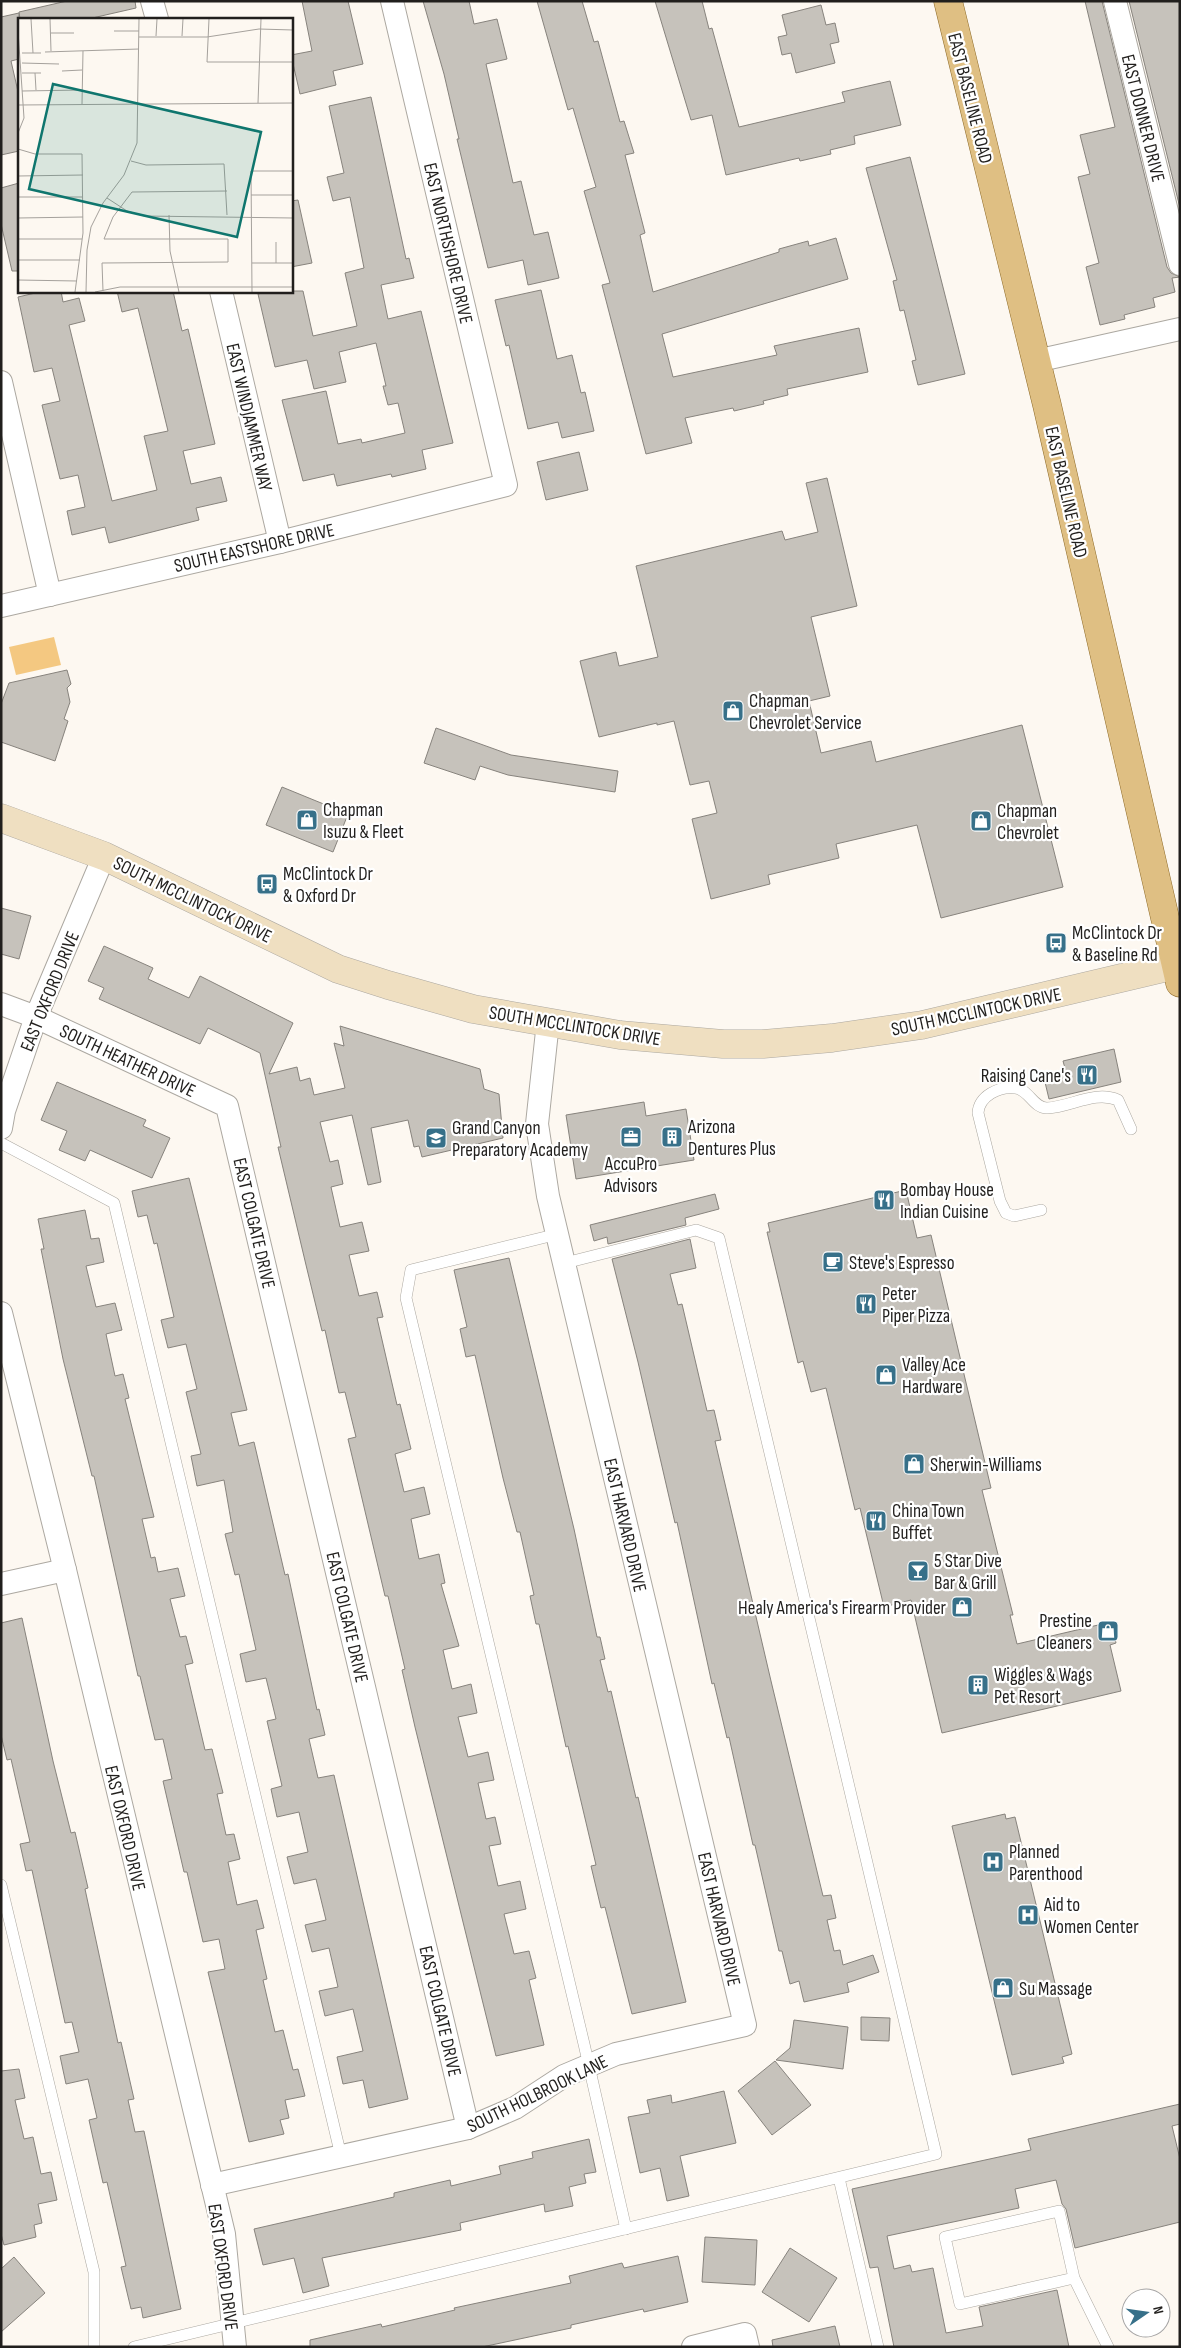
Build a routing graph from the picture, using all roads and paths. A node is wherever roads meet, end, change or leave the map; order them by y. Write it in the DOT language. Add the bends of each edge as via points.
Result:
graph roads {
  1 [pos="152,1"];
  2 [pos="392,1"];
  3 [pos="948,1"];
  4 [pos="1115,1"];
  5 [pos="157,18"];
  6 [pos="1180,264"];
  7 [pos="221,292"];
  8 [pos="1180,329"];
  9 [pos="1036,361"];
  10 [pos="1,382"];
  11 [pos="506,485"];
  12 [pos="280,542"];
  13 [pos="50,595"];
  14 [pos="1,606"];
  15 [pos="1,818"];
  16 [pos="104,856"];
  17 [pos="1178,971"];
  18 [pos="1,1004"];
  19 [pos="36,1017"];
  20 [pos="548,1022"];
  21 [pos="227,1106"];
  22 [pos="1,1128"];
  23 [pos="1131,1129"];
  24 [pos="1,1143"];
  25 [pos="1040,1210"];
  26 [pos="558,1234"];
  27 [pos="564,1264"];
  28 [pos="1,1313"];
  29 [pos="65,1570"];
  30 [pos="1,1584"];
  31 [pos="1,1885"];
  32 [pos="745,2025"];
  33 [pos="589,2066"];
  34 [pos="468,2128"];
  35 [pos="341,2156"];
  36 [pos="839,2178"];
  37 [pos="212,2185"];
  38 [pos="626,2229"];
  39 [pos="1074,2278"];
  40 [pos="232,2324"];
  41 [pos="746,2341"];
  42 [pos="94,2347"];
  43 [pos="134,2347"];
  44 [pos="234,2347"];
  45 [pos="693,2347"];
  46 [pos="878,2347"];
  47 [pos="1108,2347"];
  1 -- 5 [label="street"];
  2 -- 11 [label="street, EAST NORTHSHORE DRIVE"];
  3 -- 9 [label="main road, EAST BASELINE ROAD"];
  4 -- 6 [label="street, EAST DONNER DRIVE"];
  7 -- 12 [label="street, EAST WINDJAMMER WAY"];
  8 -- 9 [label="street"];
  9 -- 17 [label="main road, EAST BASELINE ROAD"];
  10 -- 13 [label="street"];
  11 -- 12 [label="street, SOUTH EASTSHORE DRIVE"];
  12 -- 13 [label="street, SOUTH EASTSHORE DRIVE"];
  13 -- 14 [label="street, SOUTH EASTSHORE DRIVE"];
  15 -- 16 [label="main road, SOUTH MCCLINTOCK DRIVE"];
  16 -- 19 [label="street, EAST OXFORD DRIVE"];
  16 -- 20 [label="main road, SOUTH MCCLINTOCK DRIVE" via="338,969 473,1009"];
  17 -- 20 [label="main road, SOUTH MCCLINTOCK DRIVE" via="922,1025 763,1044 686,1042 620,1035"];
  18 -- 19 [label="street, SOUTH HEATHER DRIVE"];
  19 -- 21 [label="street, SOUTH HEATHER DRIVE"];
  19 -- 22 [label="street, EAST OXFORD DRIVE"];
  20 -- 26 [label="street, EAST HARVARD DRIVE" via="537,1124 548,1196"];
  21 -- 34 [label="street, EAST COLGATE DRIVE"];
  23 -- 25 [label="lane" via="1118,1100 1107,1095 1045,1108 1016,1088 987,1095 979,1104 978,1112 1000,1201 1006,1213 1014,1216"];
  24 -- 35 [label="lane" via="114,1203"];
  26 -- 27 [label="street, EAST HARVARD DRIVE"];
  26 -- 33 [label="lane" via="411,1270 406,1298"];
  27 -- 32 [label="street, EAST HARVARD DRIVE"];
  27 -- 36 [label="lane" via="696,1230 719,1238 936,2154"];
  28 -- 29 [label="street, EAST OXFORD DRIVE"];
  29 -- 30 [label="street"];
  29 -- 37 [label="street, EAST OXFORD DRIVE"];
  31 -- 42 [label="lane" via="94,2272"];
  32 -- 33 [label="street, SOUTH HOLBROOK LANE" via="616,2054"];
  33 -- 34 [label="street, SOUTH HOLBROOK LANE" via="564,2076 515,2108"];
  33 -- 38 [label="lane"];
  34 -- 35 [label="street, SOUTH HOLBROOK LANE"];
  35 -- 37 [label="street, SOUTH HOLBROOK LANE"];
  36 -- 38 [label="lane"];
  36 -- 46 [label="lane"];
  37 -- 40 [label="street, EAST OXFORD DRIVE" via="224,2234"];
  38 -- 40 [label="lane"];
  39 -- 39 [label="lane" via="1059,2211 945,2237 960,2304"];
  39 -- 47 [label="lane"];
  40 -- 43 [label="lane"];
  40 -- 44 [label="street, EAST OXFORD DRIVE"];
  41 -- 45 [label="street"];
}
